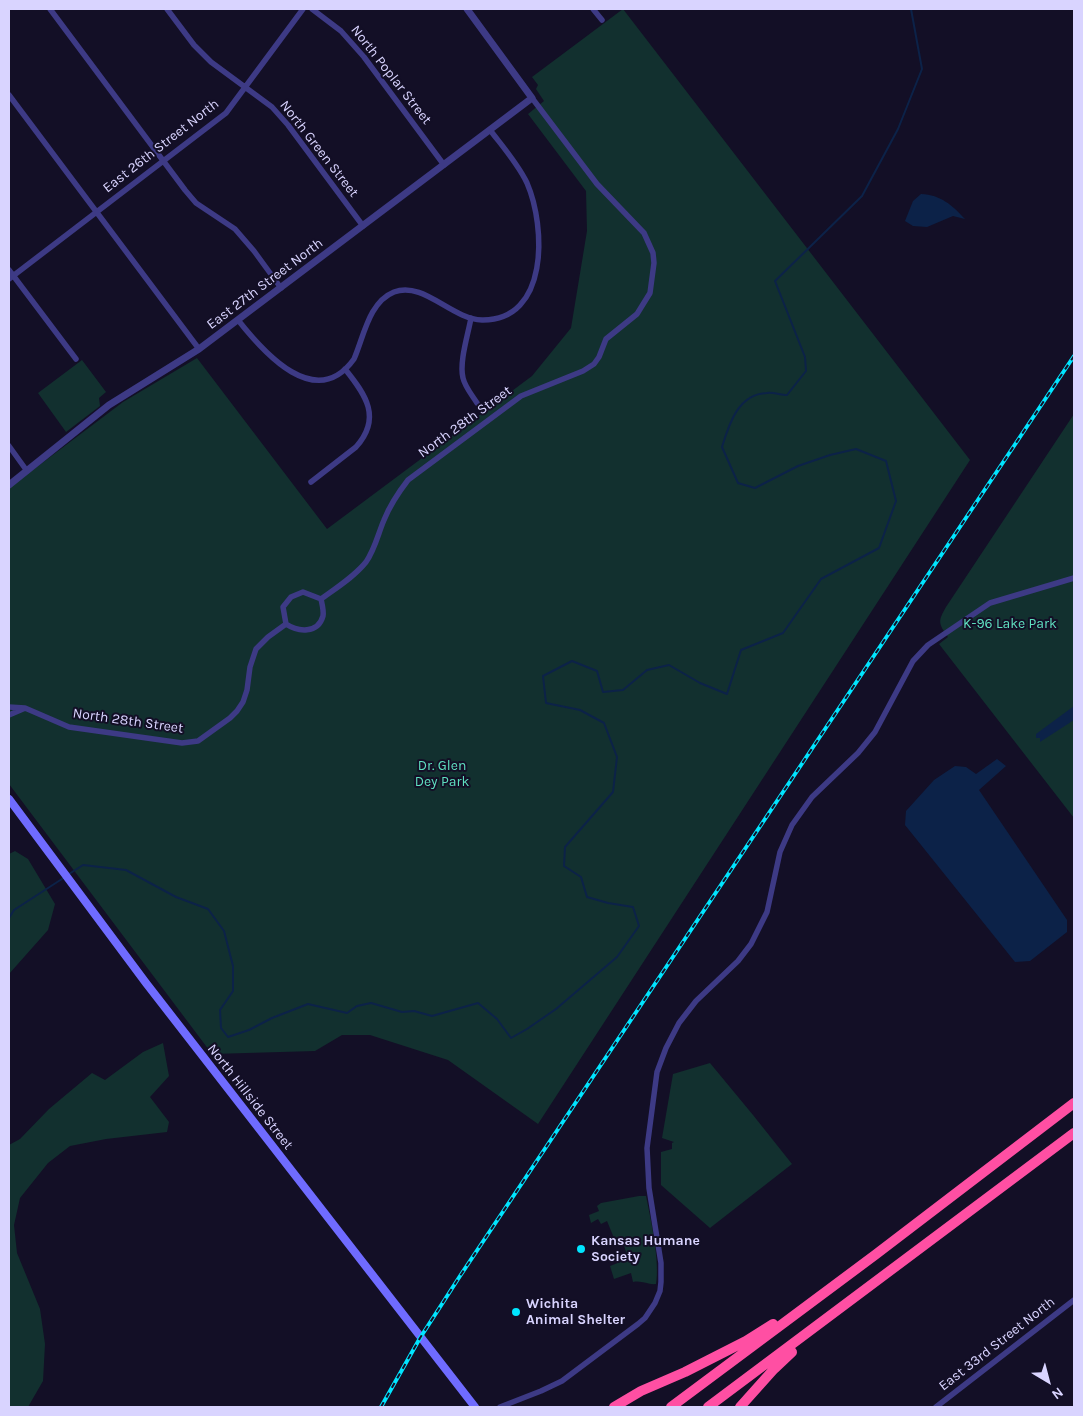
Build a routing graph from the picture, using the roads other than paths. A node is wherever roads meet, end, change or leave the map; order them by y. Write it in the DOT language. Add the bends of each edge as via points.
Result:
graph roads {
  1 [pos="50,9"];
  2 [pos="167,9"];
  3 [pos="303,9"];
  4 [pos="312,9"];
  5 [pos="467,9"];
  6 [pos="593,9"];
  7 [pos="602,20"];
  8 [pos="245,87"];
  9 [pos="9,95"];
  10 [pos="532,98"];
  11 [pos="490,130"];
  12 [pos="163,161"];
  13 [pos="444,165"];
  14 [pos="96,212"];
  15 [pos="363,226"];
  16 [pos="9,270"];
  17 [pos="11,277"];
  18 [pos="281,288"];
  19 [pos="471,318"];
  20 [pos="238,320"];
  21 [pos="199,349"];
  22 [pos="76,359"];
  23 [pos="345,369"];
  24 [pos="477,403"];
  25 [pos="9,446"];
  26 [pos="27,471"];
  27 [pos="311,482"];
  28 [pos="9,485"];
  29 [pos="1074,578"];
  30 [pos="321,599"];
  31 [pos="286,624"];
  32 [pos="9,707"];
  33 [pos="25,708"];
  34 [pos="9,715"];
  35 [pos="9,799"];
  36 [pos="1074,1103"];
  37 [pos="1074,1133"];
  38 [pos="875,1255"];
  39 [pos="1074,1300"];
  40 [pos="833,1314"];
  41 [pos="475,1407"];
  42 [pos="500,1407"];
  43 [pos="614,1407"];
  44 [pos="671,1407"];
  45 [pos="708,1407"];
  46 [pos="740,1407"];
  47 [pos="936,1407"];
  1 -- 12 [label="street"];
  2 -- 8 [label="street, North Green Street" via="194,45"];
  3 -- 8 [label="street, East 26th Street North"];
  4 -- 13 [label="street, North Poplar Street" via="341,31 364,57"];
  5 -- 10 [label="street"];
  6 -- 7 [label="street"];
  8 -- 12 [label="street, East 26th Street North" via="226,113"];
  8 -- 15 [label="street, North Green Street" via="272,107 288,125"];
  9 -- 14 [label="street"];
  10 -- 11 [label="street, East 27th Street North"];
  10 -- 30 [label="street, North 28th Street" via="597,184 644,234 653,254 650,293 637,314 606,339 594,364 521,396 408,480 396,495 366,562"];
  11 -- 13 [label="street, East 27th Street North"];
  11 -- 19 [label="street" via="517,167 532,196 538,260 528,296 516,309 501,318"];
  12 -- 14 [label="street, East 26th Street North"];
  12 -- 18 [label="street" via="196,203 235,229"];
  13 -- 15 [label="street, East 27th Street North"];
  14 -- 17 [label="street, East 26th Street North"];
  14 -- 21 [label="street"];
  15 -- 18 [label="street, East 27th Street North"];
  16 -- 17 [label="street"];
  17 -- 22 [label="street"];
  18 -- 20 [label="street, East 27th Street North"];
  19 -- 23 [label="street" via="418,292 396,291 375,309 354,358"];
  19 -- 24 [label="street" via="462,376"];
  20 -- 21 [label="street, East 27th Street North"];
  20 -- 23 [label="street" via="265,352 295,374 316,380 326,379"];
  21 -- 26 [label="street, East 27th Street North" via="109,405"];
  23 -- 27 [label="street" via="369,406 369,425 356,447"];
  25 -- 26 [label="street"];
  26 -- 28 [label="street, East 27th Street North"];
  29 -- 42 [label="street" via="990,603 928,645 913,661 875,732 858,753 812,796 780,852 767,912 751,944 738,961 696,1000 666,1048 657,1072 647,1148 649,1188 660,1263 660,1291 655,1302 638,1324 562,1380"];
  30 -- 31 [label="street" via="323,614 319,624 312,629 303,631"];
  30 -- 31 [label="street" via="303,592 291,597 283,607"];
  31 -- 33 [label="street, North 28th Street" via="256,649 247,690 237,711 198,741 182,743 69,727"];
  32 -- 33 [label="street, North 28th Street"];
  33 -- 34 [label="street"];
  35 -- 41 [label="main road, North Hillside Street" via="82,899"];
  36 -- 38 [label="highway"];
  37 -- 40 [label="highway"];
  38 -- 43 [label="highway" via="746,1341"];
  38 -- 44 [label="highway"];
  39 -- 47 [label="street, East 33rd Street North"];
  40 -- 45 [label="highway"];
  40 -- 46 [label="highway" via="774,1369"];
}
